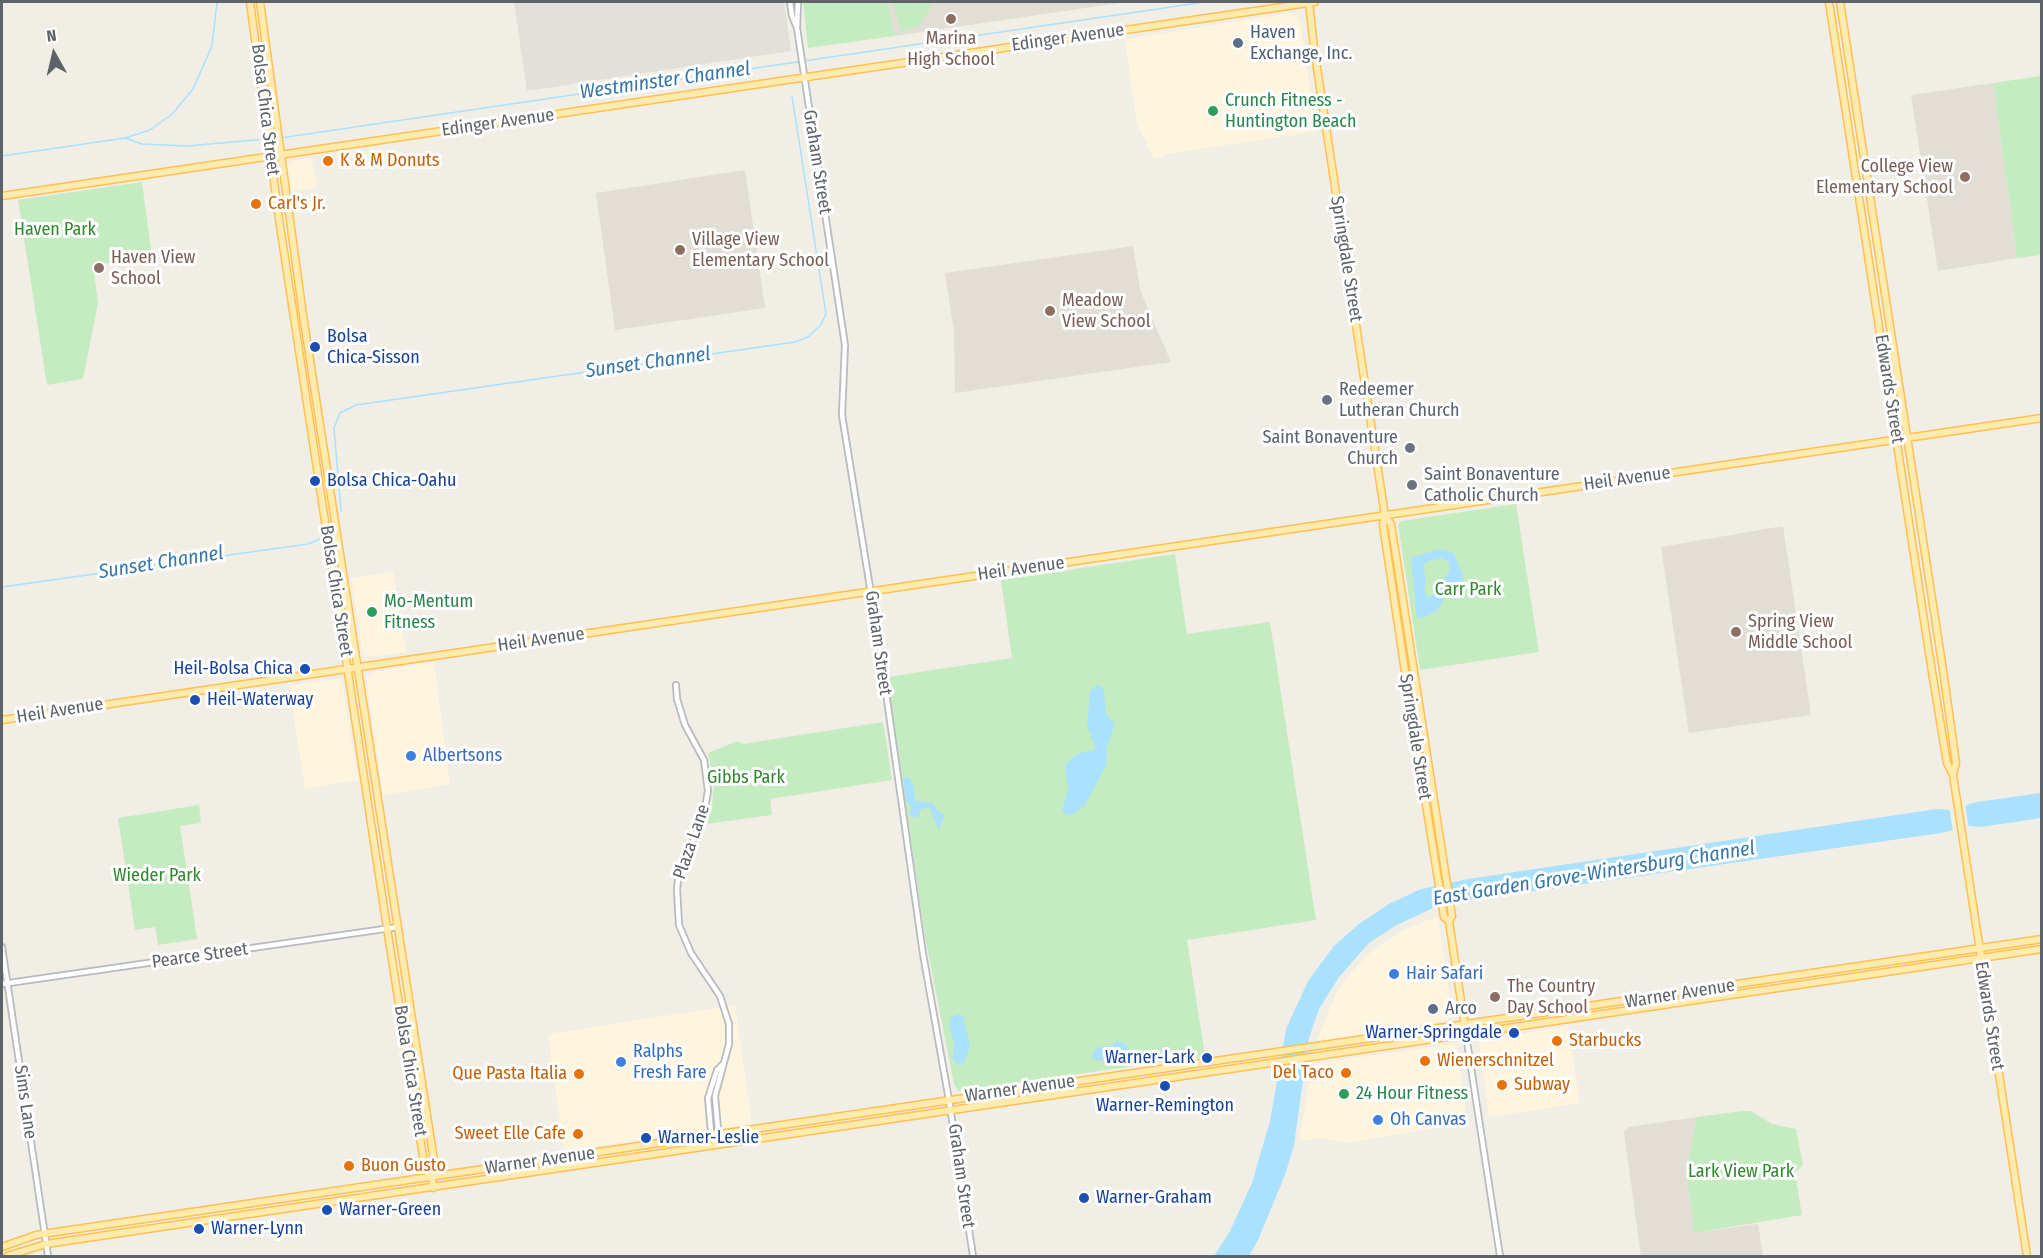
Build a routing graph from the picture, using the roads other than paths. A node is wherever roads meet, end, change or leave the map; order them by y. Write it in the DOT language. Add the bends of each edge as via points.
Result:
graph roads {
  1 [pos="250,2"];
  2 [pos="260,2"];
  3 [pos="790,2"];
  4 [pos="798,2"];
  5 [pos="1310,2"];
  6 [pos="1315,2"];
  7 [pos="1829,2"];
  8 [pos="1840,2"];
  9 [pos="797,28"];
  10 [pos="805,77"];
  11 [pos="281,155"];
  12 [pos="271,156"];
  13 [pos="2,196"];
  14 [pos="290,225"];
  15 [pos="280,226"];
  16 [pos="2042,418"];
  17 [pos="1906,438"];
  18 [pos="1896,440"];
  19 [pos="1385,516"];
  20 [pos="871,591"];
  21 [pos="358,667"];
  22 [pos="347,669"];
  23 [pos="676,685"];
  24 [pos="2,720"];
  25 [pos="370,745"];
  26 [pos="359,747"];
  27 [pos="1953,776"];
  28 [pos="1449,921"];
  29 [pos="398,927"];
  30 [pos="387,928"];
  31 [pos="2042,939"];
  32 [pos="2,947"];
  33 [pos="2042,949"];
  34 [pos="1979,950"];
  35 [pos="1980,958"];
  36 [pos="4,984"];
  37 [pos="1556,1012"];
  38 [pos="1465,1026"];
  39 [pos="1523,1026"];
  40 [pos="1466,1035"];
  41 [pos="1356,1041"];
  42 [pos="1327,1046"];
  43 [pos="1357,1050"];
  44 [pos="1306,1058"];
  45 [pos="423,1084"];
  46 [pos="412,1085"];
  47 [pos="949,1100"];
  48 [pos="951,1110"];
  49 [pos="714,1135"];
  50 [pos="716,1144"];
  51 [pos="432,1176"];
  52 [pos="433,1188"];
  53 [pos="45,1234"];
  54 [pos="46,1244"];
  55 [pos="2,1247"];
  56 [pos="7,1257"];
  57 [pos="48,1257"];
  58 [pos="973,1257"];
  59 [pos="1500,1257"];
  60 [pos="2027,1257"];
  1 -- 12 [label="main road, Bolsa Chica Street"];
  2 -- 11 [label="main road, Bolsa Chica Street"];
  3 -- 9 [label="street, Graham Street"];
  4 -- 9 [label="street, Graham Street"];
  5 -- 6 [label="main road, Edinger Avenue"];
  5 -- 10 [label="main road, Edinger Avenue"];
  5 -- 19 [label="main road, Springdale Street"];
  7 -- 18 [label="main road, Edwards Street"];
  8 -- 17 [label="main road, Edwards Street"];
  9 -- 10 [label="street, Graham Street"];
  10 -- 11 [label="main road, Edinger Avenue"];
  10 -- 20 [label="street, Graham Street" via="845,345 842,415"];
  11 -- 12 [label="main road, Edinger Avenue"];
  11 -- 14 [label="main road, Bolsa Chica Street"];
  12 -- 13 [label="main road, Edinger Avenue"];
  12 -- 15 [label="main road, Bolsa Chica Street"];
  14 -- 15 [label="main road"];
  14 -- 21 [label="main road, Bolsa Chica Street"];
  15 -- 22 [label="main road, Bolsa Chica Street"];
  16 -- 17 [label="main road, Heil Avenue"];
  17 -- 18 [label="main road, Heil Avenue"];
  17 -- 27 [label="main road, Edwards Street" via="1951,720 1956,763"];
  18 -- 19 [label="main road, Heil Avenue"];
  18 -- 27 [label="main road, Edwards Street" via="1947,763"];
  19 -- 20 [label="main road, Heil Avenue"];
  19 -- 28 [label="main road, Springdale Street" via="1383,525 1444,917"];
  19 -- 28 [label="main road, Springdale Street" via="1391,524 1452,916"];
  20 -- 21 [label="main road, Heil Avenue"];
  20 -- 47 [label="street, Graham Street" via="921,944"];
  21 -- 22 [label="main road, Heil Avenue"];
  21 -- 25 [label="main road, Bolsa Chica Street"];
  22 -- 24 [label="main road, Heil Avenue"];
  22 -- 26 [label="main road, Bolsa Chica Street"];
  23 -- 49 [label="street, Plaza Lane" via="685,725 704,760 708,791 703,819 679,871 677,914 686,944 723,1001 730,1036 715,1096 718,1130"];
  25 -- 26 [label="main road"];
  25 -- 29 [label="main road, Bolsa Chica Street"];
  26 -- 30 [label="main road, Bolsa Chica Street"];
  27 -- 34 [label="main road, Edwards Street"];
  28 -- 38 [label="main road, Springdale Street"];
  29 -- 30 [label="street, Pearce Street"];
  29 -- 45 [label="main road, Bolsa Chica Street"];
  30 -- 36 [label="street, Pearce Street"];
  30 -- 46 [label="main road, Bolsa Chica Street"];
  31 -- 34 [label="main road, Warner Avenue"];
  32 -- 36 [label="street, Sims Lane"];
  33 -- 35 [label="main road, Warner Avenue"];
  34 -- 35 [label="main road, Edwards Street"];
  34 -- 37 [label="main road, Warner Avenue"];
  35 -- 39 [label="main road, Warner Avenue"];
  35 -- 60 [label="main road, Edwards Street"];
  36 -- 53 [label="street, Sims Lane"];
  37 -- 38 [label="main road, Warner Avenue"];
  37 -- 39 [label="main road" via="1524,1021"];
  38 -- 40 [label="main road, Springdale Street"];
  38 -- 41 [label="main road, Warner Avenue"];
  39 -- 40 [label="main road, Warner Avenue"];
  40 -- 43 [label="main road, Warner Avenue"];
  40 -- 59 [label="street, Springdale Street"];
  41 -- 42 [label="main road, Warner Avenue"];
  41 -- 43 [label="main road"];
  42 -- 44 [label="main road"];
  42 -- 47 [label="main road, Warner Avenue"];
  43 -- 44 [label="main road, Warner Avenue"];
  44 -- 48 [label="main road, Warner Avenue"];
  45 -- 46 [label="main road"];
  45 -- 51 [label="main road, Bolsa Chica Street" via="435,1167"];
  46 -- 51 [label="main road, Bolsa Chica Street" via="425,1170"];
  47 -- 48 [label="street, Graham Street"];
  47 -- 49 [label="main road, Warner Avenue"];
  48 -- 50 [label="main road, Warner Avenue"];
  48 -- 58 [label="street, Graham Street"];
  49 -- 50 [label="street, Plaza Lane"];
  49 -- 51 [label="main road, Warner Avenue"];
  50 -- 52 [label="main road, Warner Avenue"];
  51 -- 52 [label="main road, Bolsa Chica Street"];
  51 -- 53 [label="main road, Warner Avenue"];
  52 -- 54 [label="main road, Warner Avenue"];
  53 -- 54 [label="street, Sims Lane"];
  53 -- 55 [label="main road, Warner Avenue"];
  54 -- 56 [label="main road, Warner Avenue"];
  54 -- 57 [label="street, Sims Lane"];
}
